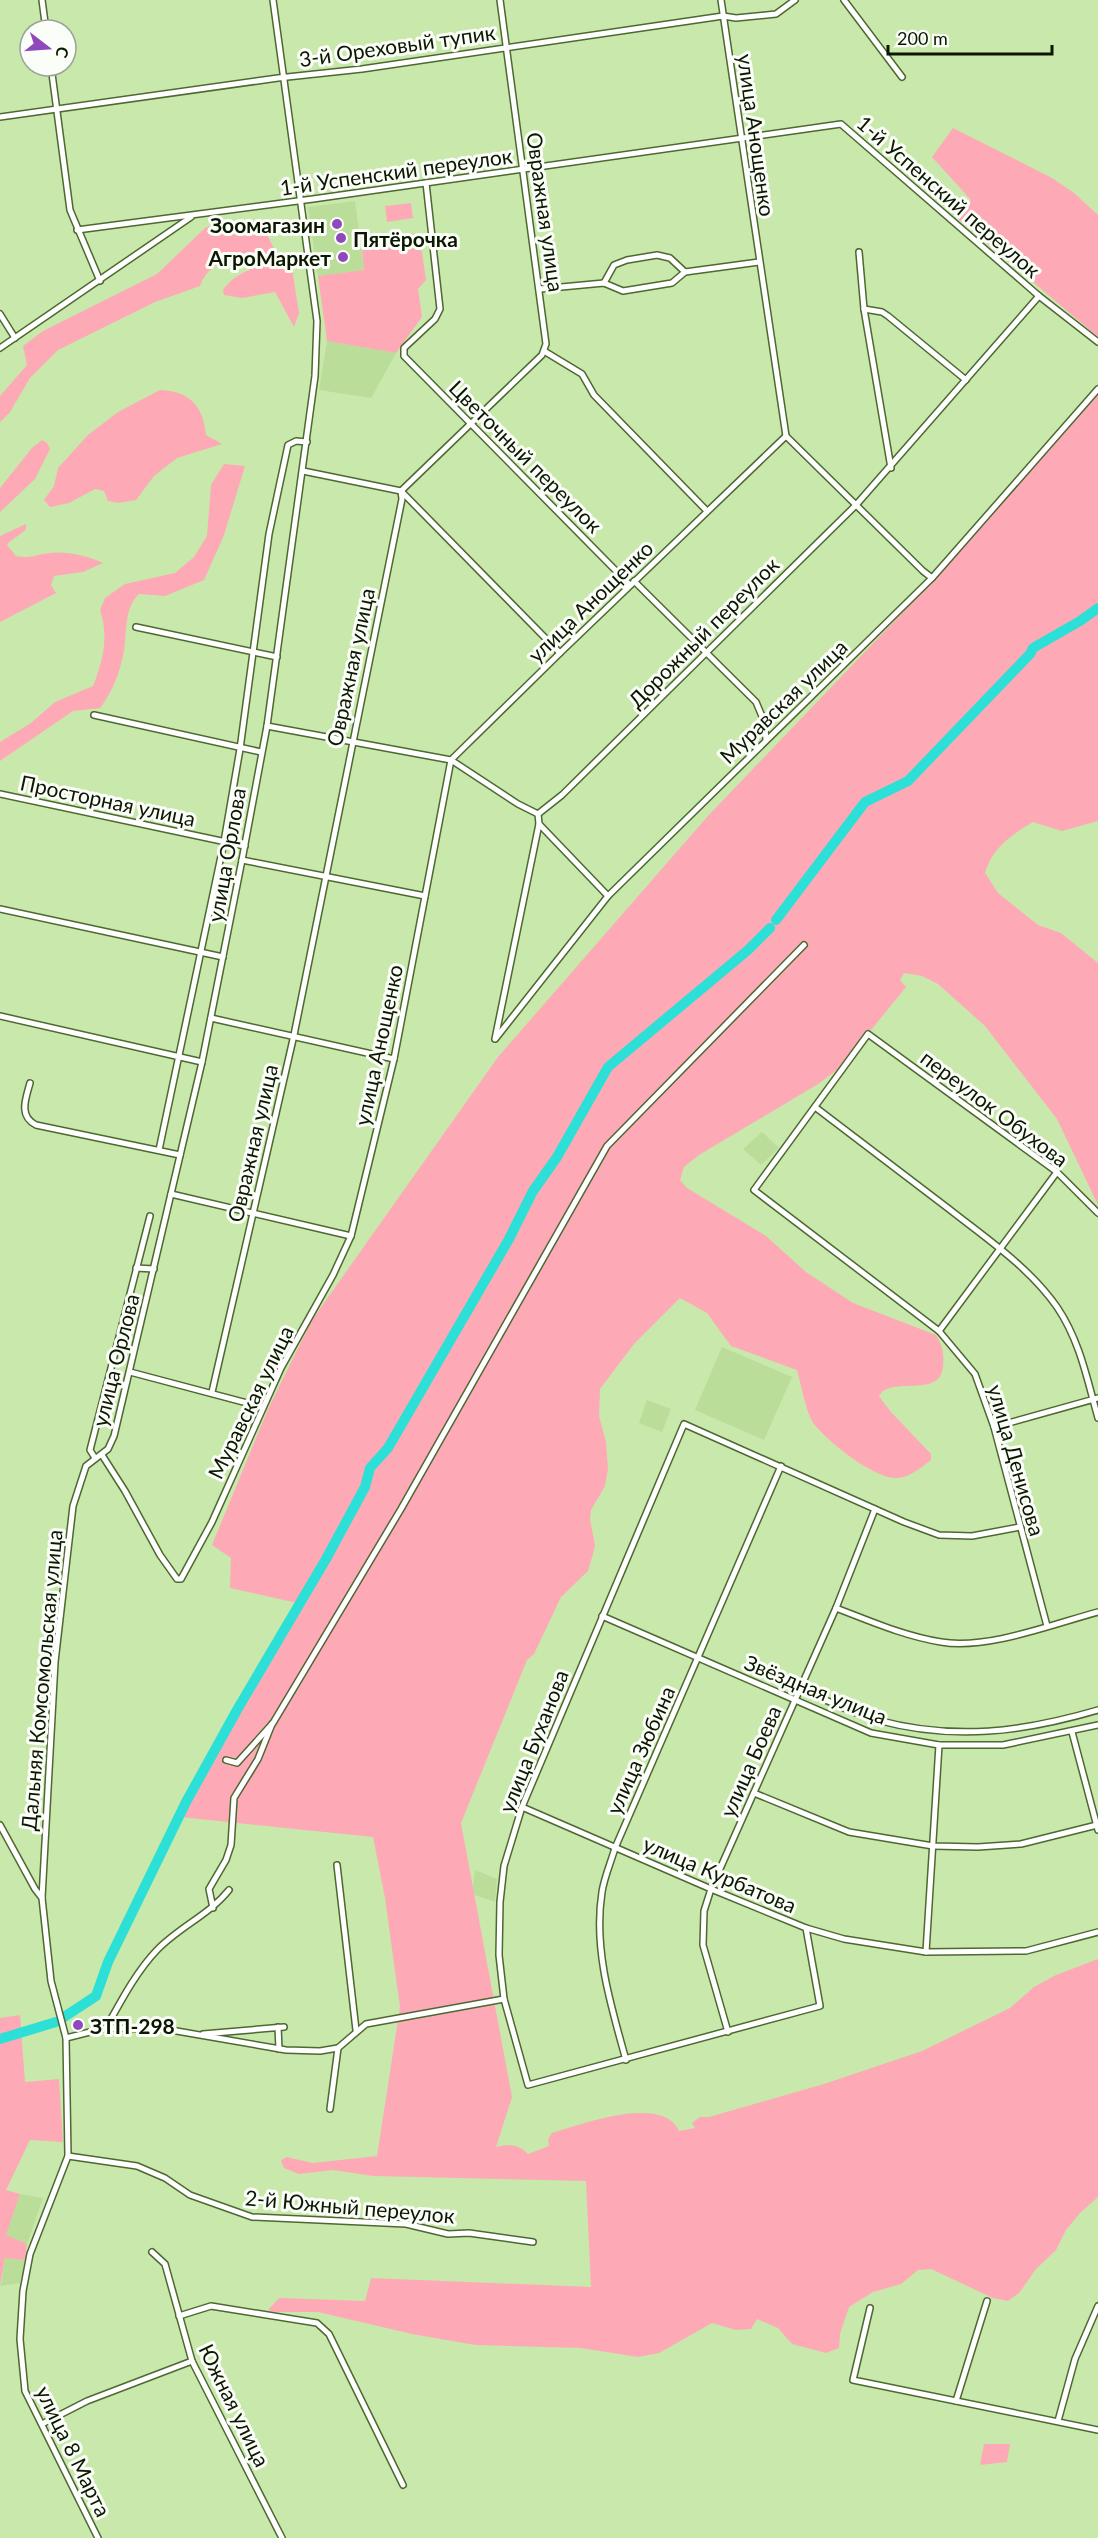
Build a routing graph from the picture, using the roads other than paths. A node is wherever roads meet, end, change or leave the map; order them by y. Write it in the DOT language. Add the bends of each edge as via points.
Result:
graph roads {
  1 [pos="42,0"];
  2 [pos="273,0"];
  3 [pos="500,0"];
  4 [pos="721,0"];
  5 [pos="795,0"];
  6 [pos="844,0"];
  7 [pos="723,16"];
  8 [pos="44,18"];
  9 [pos="507,47"];
  10 [pos="283,77"];
  11 [pos="902,77"];
  12 [pos="53,78"];
  13 [pos="57,108"];
  14 [pos="0,117"];
  15 [pos="740,138"];
  16 [pos="523,170"];
  17 [pos="426,183"];
  18 [pos="301,201"];
  19 [pos="192,216"];
  20 [pos="77,230"];
  21 [pos="859,252"];
  22 [pos="759,262"];
  23 [pos="685,272"];
  24 [pos="100,281"];
  25 [pos="604,283"];
  26 [pos="540,289"];
  27 [pos="1039,296"];
  28 [pos="864,309"];
  29 [pos="0,314"];
  30 [pos="15,338"];
  31 [pos="1098,342"];
  32 [pos="0,348"];
  33 [pos="544,351"];
  34 [pos="966,380"];
  35 [pos="1098,389"];
  36 [pos="471,423"];
  37 [pos="786,436"];
  38 [pos="307,442"];
  39 [pos="891,468"];
  40 [pos="303,471"];
  41 [pos="400,491"];
  42 [pos="856,505"];
  43 [pos="707,511"];
  44 [pos="932,578"];
  45 [pos="632,583"];
  46 [pos="136,627"];
  47 [pos="706,652"];
  48 [pos="254,653"];
  49 [pos="560,653"];
  50 [pos="277,657"];
  51 [pos="94,715"];
  52 [pos="267,726"];
  53 [pos="766,739"];
  54 [pos="351,740"];
  55 [pos="240,749"];
  56 [pos="261,752"];
  57 [pos="451,760"];
  58 [pos="0,794"];
  59 [pos="538,814"];
  60 [pos="539,824"];
  61 [pos="224,842"];
  62 [pos="244,846"];
  63 [pos="242,860"];
  64 [pos="325,876"];
  65 [pos="425,896"];
  66 [pos="608,896"];
  67 [pos="0,909"];
  68 [pos="804,945"];
  69 [pos="200,953"];
  70 [pos="223,957"];
  71 [pos="0,1016"];
  72 [pos="211,1018"];
  73 [pos="294,1035"];
  74 [pos="181,1056"];
  75 [pos="394,1059"];
  76 [pos="202,1062"];
  77 [pos="30,1083"];
  78 [pos="814,1107"];
  79 [pos="159,1150"];
  80 [pos="180,1155"];
  81 [pos="1057,1172"];
  82 [pos="171,1194"];
  83 [pos="253,1213"];
  84 [pos="1098,1213"];
  85 [pos="150,1216"];
  86 [pos="351,1236"];
  87 [pos="1001,1249"];
  88 [pos="136,1268"];
  89 [pos="154,1269"];
  90 [pos="939,1331"];
  91 [pos="130,1372"];
  92 [pos="212,1392"];
  93 [pos="1096,1399"];
  94 [pos="262,1407"];
  95 [pos="1098,1418"];
  96 [pos="994,1427"];
  97 [pos="102,1455"];
  98 [pos="95,1458"];
  99 [pos="86,1466"];
  100 [pos="781,1466"];
  101 [pos="875,1509"];
  102 [pos="1020,1527"];
  103 [pos="177,1579"];
  104 [pos="836,1608"];
  105 [pos="1098,1612"];
  106 [pos="602,1616"];
  107 [pos="1047,1626"];
  108 [pos="698,1658"];
  109 [pos="800,1689"];
  110 [pos="795,1701"];
  111 [pos="1098,1710"];
  112 [pos="273,1723"];
  113 [pos="1098,1725"];
  114 [pos="1072,1732"];
  115 [pos="939,1745"];
  116 [pos="226,1760"];
  117 [pos="754,1793"];
  118 [pos="522,1807"];
  119 [pos="0,1824"];
  120 [pos="1097,1828"];
  121 [pos="933,1846"];
  122 [pos="615,1848"];
  123 [pos="337,1865"];
  124 [pos="229,1890"];
  125 [pos="711,1890"];
  126 [pos="42,1898"];
  127 [pos="213,1908"];
  128 [pos="806,1928"];
  129 [pos="1098,1932"];
  130 [pos="926,1952"];
  131 [pos="504,1999"];
  132 [pos="106,2028"];
  133 [pos="356,2030"];
  134 [pos="728,2032"];
  135 [pos="196,2034"];
  136 [pos="66,2038"];
  137 [pos="338,2048"];
  138 [pos="279,2049"];
  139 [pos="626,2060"];
  140 [pos="330,2109"];
  141 [pos="68,2156"];
  142 [pos="533,2242"];
  143 [pos="152,2252"];
  144 [pos="987,2301"];
  145 [pos="1098,2306"];
  146 [pos="870,2308"];
  147 [pos="179,2316"];
  148 [pos="192,2361"];
  149 [pos="956,2401"];
  150 [pos="1058,2421"];
  151 [pos="42,2424"];
  152 [pos="1098,2430"];
  153 [pos="403,2485"];
  154 [pos="98,2538"];
  155 [pos="282,2538"];
  1 -- 8 [label="street"];
  2 -- 10 [label="street, улица Орлова"];
  3 -- 9 [label="street, Овражная улица"];
  4 -- 7 [label="street, улица Анощенко"];
  5 -- 7 [label="street, 3-й Ореховый тупик" via="776,14"];
  6 -- 11 [label="street"];
  7 -- 9 [label="street, 3-й Ореховый тупик"];
  7 -- 15 [label="street, улица Анощенко"];
  9 -- 10 [label="street, 3-й Ореховый тупик"];
  9 -- 16 [label="street, Овражная улица"];
  10 -- 13 [label="street, 3-й Ореховый тупик"];
  10 -- 18 [label="street, улица Орлова"];
  12 -- 13 [label="street"];
  13 -- 14 [label="street, 3-й Ореховый тупик"];
  13 -- 20 [label="street" via="70,210"];
  15 -- 16 [label="street, 1-й Успенский переулок"];
  15 -- 22 [label="street, улица Анощенко"];
  15 -- 27 [label="street, 1-й Успенский переулок" via="841,124"];
  16 -- 17 [label="street, 1-й Успенский переулок"];
  16 -- 26 [label="street, Овражная улица"];
  17 -- 18 [label="street, 1-й Успенский переулок"];
  17 -- 36 [label="street, Цветочный переулок" via="440,309 435,319 404,348 404,356"];
  18 -- 19 [label="street, 1-й Успенский переулок"];
  18 -- 38 [label="street, улица Орлова" via="317,349"];
  19 -- 20 [label="street, 1-й Успенский переулок"];
  19 -- 24 [label="street, 1-й Успенский переулок"];
  20 -- 24 [label="street"];
  21 -- 28 [label="street"];
  22 -- 23 [label="street"];
  22 -- 37 [label="street, улица Анощенко"];
  23 -- 25 [label="street" via="672,283 623,291"];
  23 -- 25 [label="street" via="670,258 657,255 614,266"];
  24 -- 30 [label="street, 1-й Успенский переулок"];
  25 -- 26 [label="street"];
  26 -- 33 [label="street, Овражная улица"];
  27 -- 31 [label="street, 1-й Успенский переулок"];
  27 -- 34 [label="street, Дорожный переулок"];
  28 -- 34 [label="street" via="888,316"];
  28 -- 39 [label="street"];
  29 -- 30 [label="street"];
  30 -- 32 [label="street, 1-й Успенский переулок"];
  33 -- 36 [label="street"];
  33 -- 43 [label="street" via="582,374 594,395"];
  34 -- 39 [label="street, Дорожный переулок"];
  35 -- 44 [label="street, Муравская улица"];
  36 -- 41 [label="street"];
  36 -- 45 [label="street, Цветочный переулок"];
  37 -- 42 [label="street"];
  37 -- 43 [label="street, улица Анощенко"];
  38 -- 40 [label="street, улица Орлова"];
  38 -- 48 [label="street, улица Орлова" via="296,441 288,446 282,461"];
  39 -- 42 [label="street, Дорожный переулок"];
  40 -- 41 [label="street"];
  40 -- 50 [label="street, улица Орлова"];
  41 -- 49 [label="street"];
  41 -- 54 [label="street, Овражная улица" via="402,499"];
  42 -- 44 [label="street"];
  42 -- 47 [label="street, Дорожный переулок"];
  43 -- 45 [label="street, улица Анощенко"];
  44 -- 53 [label="street, Муравская улица"];
  45 -- 47 [label="street, Цветочный переулок"];
  45 -- 49 [label="street, улица Анощенко"];
  46 -- 48 [label="street"];
  47 -- 53 [label="street, Цветочный переулок" via="756,702"];
  47 -- 59 [label="street, Дорожный переулок"];
  48 -- 50 [label="street"];
  48 -- 55 [label="street, улица Орлова"];
  49 -- 57 [label="street, улица Анощенко"];
  50 -- 52 [label="street, улица Орлова"];
  51 -- 55 [label="street"];
  52 -- 54 [label="street"];
  52 -- 56 [label="street, улица Орлова"];
  53 -- 66 [label="street, Муравская улица"];
  54 -- 57 [label="street"];
  54 -- 64 [label="street, Овражная улица"];
  55 -- 56 [label="street"];
  55 -- 61 [label="street, улица Орлова"];
  56 -- 62 [label="street, улица Орлова"];
  57 -- 59 [label="street"];
  57 -- 65 [label="street, улица Анощенко"];
  58 -- 61 [label="street, Просторная улица"];
  59 -- 60 [label="street"];
  60 -- 66 [label="street"];
  60 -- 66 [label="street, Муравская улица" via="495,1039"];
  61 -- 62 [label="street, Просторная улица"];
  61 -- 69 [label="street, улица Орлова"];
  62 -- 63 [label="street, улица Орлова"];
  63 -- 64 [label="street"];
  63 -- 70 [label="street, улица Орлова"];
  64 -- 65 [label="street"];
  64 -- 73 [label="street, Овражная улица"];
  65 -- 75 [label="street, улица Анощенко"];
  67 -- 69 [label="street"];
  68 -- 112 [label="street" via="607,1146 401,1509"];
  69 -- 70 [label="street"];
  69 -- 74 [label="street, улица Орлова"];
  70 -- 72 [label="street, улица Орлова"];
  71 -- 74 [label="street"];
  72 -- 73 [label="street"];
  72 -- 76 [label="street, улица Орлова"];
  73 -- 75 [label="street"];
  73 -- 83 [label="street, Овражная улица"];
  74 -- 76 [label="street"];
  74 -- 79 [label="street, улица Орлова"];
  75 -- 86 [label="street, улица Анощенко"];
  76 -- 80 [label="street, улица Орлова"];
  77 -- 79 [label="street" via="24,1108 31,1122"];
  78 -- 81 [label="street, переулок Обухова" via="867,1034"];
  78 -- 87 [label="street"];
  78 -- 90 [label="street, улица Денисова" via="754,1190"];
  79 -- 80 [label="street"];
  80 -- 82 [label="street, улица Орлова"];
  81 -- 84 [label="street, переулок Обухова"];
  81 -- 87 [label="street"];
  82 -- 83 [label="street"];
  82 -- 89 [label="street, улица Орлова"];
  83 -- 86 [label="street"];
  83 -- 92 [label="street, Овражная улица"];
  85 -- 88 [label="street"];
  86 -- 94 [label="street, Муравская улица"];
  87 -- 90 [label="street"];
  87 -- 93 [label="street" via="1032,1276 1057,1307 1083,1359"];
  88 -- 89 [label="street, улица Орлова"];
  88 -- 98 [label="street" via="90,1450"];
  89 -- 91 [label="street, улица Орлова"];
  90 -- 96 [label="street, улица Денисова" via="975,1374"];
  91 -- 92 [label="street"];
  91 -- 97 [label="street, улица Орлова" via="114,1436"];
  92 -- 94 [label="street"];
  93 -- 95 [label="street"];
  93 -- 96 [label="street"];
  94 -- 103 [label="street, Муравская улица" via="212,1522 184,1576"];
  96 -- 102 [label="street, улица Денисова"];
  97 -- 98 [label="street, улица Орлова"];
  97 -- 103 [label="street, улица Орлова"];
  98 -- 99 [label="street, улица Орлова"];
  99 -- 126 [label="street, Дальняя Комсомольская улица" via="69,1528 55,1662"];
  100 -- 101 [label="street"];
  100 -- 106 [label="street, улица Буханова" via="684,1424"];
  100 -- 108 [label="street, улица Зюбина"];
  101 -- 102 [label="street" via="939,1535 972,1536"];
  101 -- 104 [label="street, улица Боева"];
  102 -- 107 [label="street, улица Денисова"];
  104 -- 107 [label="street" via="904,1634 943,1643 1010,1637"];
  104 -- 109 [label="street, улица Боева"];
  105 -- 107 [label="street"];
  106 -- 108 [label="street, Звёздная улица"];
  106 -- 118 [label="street, улица Буханова"];
  108 -- 110 [label="street, Звёздная улица"];
  108 -- 122 [label="street, улица Зюбина"];
  109 -- 110 [label="street, улица Боева"];
  109 -- 111 [label="street, Звёздная улица" via="876,1720 941,1732 1002,1731"];
  110 -- 115 [label="street, Звёздная улица" via="872,1733"];
  110 -- 117 [label="street, улица Боева"];
  112 -- 116 [label="street" via="237,1763"];
  112 -- 127 [label="street" via="258,1759 234,1798 231,1845 210,1889"];
  113 -- 114 [label="street, Звёздная улица"];
  114 -- 115 [label="street, Звёздная улица" via="1003,1745"];
  114 -- 120 [label="street"];
  115 -- 121 [label="street"];
  117 -- 121 [label="street" via="849,1832"];
  117 -- 125 [label="street, улица Боева"];
  118 -- 122 [label="street, улица Курбатова"];
  118 -- 131 [label="street, улица Буханова" via="504,1866 500,1902 499,1956"];
  119 -- 126 [label="street"];
  120 -- 121 [label="street" via="1021,1844"];
  121 -- 130 [label="street"];
  122 -- 125 [label="street, улица Курбатова"];
  122 -- 139 [label="street, улица Зюбина" via="602,1892 599,1937 607,1988"];
  123 -- 133 [label="street"];
  124 -- 127 [label="street"];
  125 -- 128 [label="street, улица Курбатова"];
  125 -- 134 [label="street, улица Боева" via="704,1911 703,1945"];
  126 -- 136 [label="street, Дальняя Комсомольская улица" via="51,1981"];
  127 -- 132 [label="street" via="158,1949"];
  128 -- 130 [label="street, улица Курбатова" via="844,1939"];
  128 -- 134 [label="street, улица Курбатова" via="819,2006"];
  129 -- 130 [label="street, улица Курбатова" via="1026,1951"];
  131 -- 133 [label="street" via="380,2021"];
  131 -- 139 [label="street, улица Буханова" via="528,2085"];
  132 -- 135 [label="street"];
  132 -- 136 [label="street"];
  133 -- 137 [label="street"];
  134 -- 139 [label="street"];
  135 -- 138 [label="street"];
  135 -- 138 [label="street" via="281,2027"];
  136 -- 141 [label="street, улица 8 Марта"];
  137 -- 138 [label="street"];
  137 -- 140 [label="street"];
  141 -- 142 [label="street, 2-й Южный переулок" via="137,2166 190,2195 252,2217 406,2224 448,2234"];
  141 -- 151 [label="street, улица 8 Марта" via="30,2254 23,2291 20,2360 25,2391"];
  143 -- 147 [label="street, Южная улица" via="165,2264"];
  144 -- 149 [label="street"];
  145 -- 150 [label="street" via="1075,2359"];
  146 -- 149 [label="street" via="853,2380"];
  147 -- 148 [label="street, Южная улица"];
  147 -- 153 [label="street" via="211,2306 323,2327"];
  148 -- 151 [label="street" via="87,2401"];
  148 -- 155 [label="street, Южная улица"];
  149 -- 150 [label="street"];
  150 -- 152 [label="street"];
  151 -- 154 [label="street, улица 8 Марта"];
}
